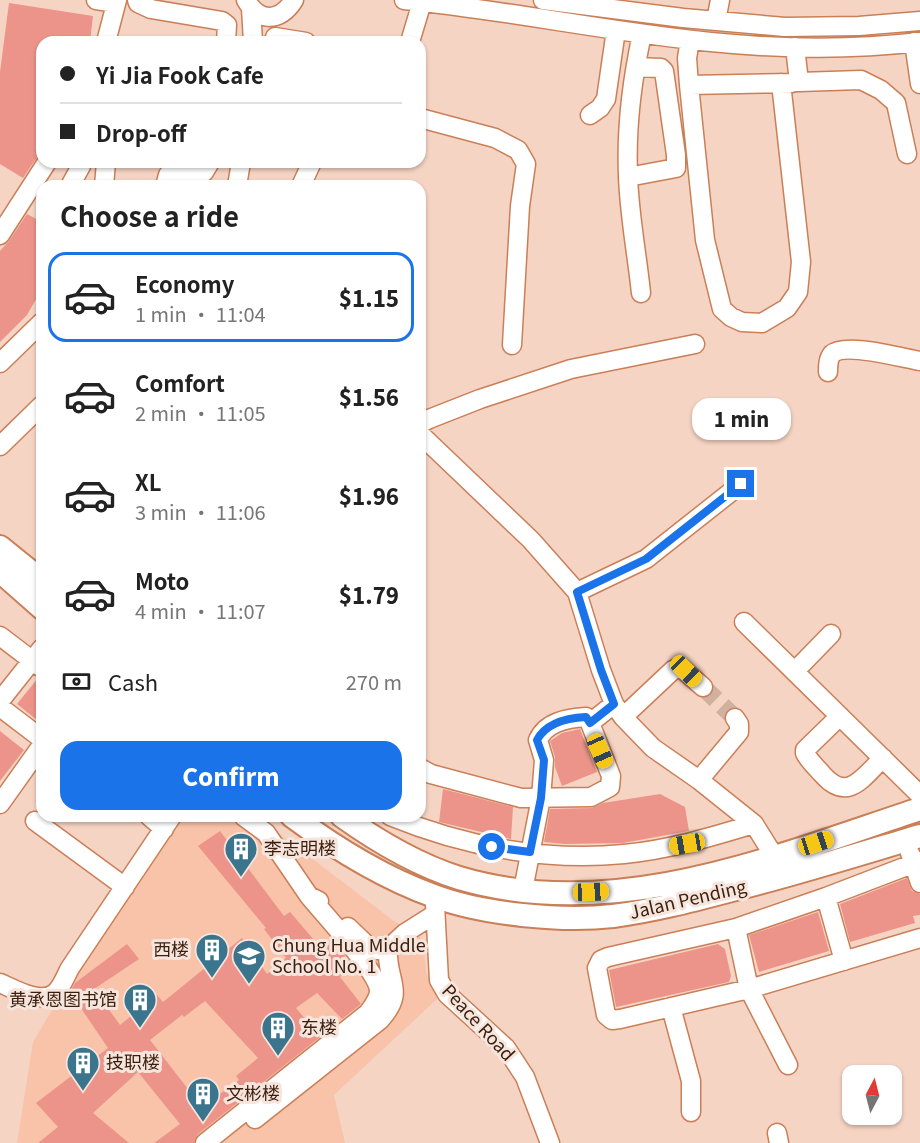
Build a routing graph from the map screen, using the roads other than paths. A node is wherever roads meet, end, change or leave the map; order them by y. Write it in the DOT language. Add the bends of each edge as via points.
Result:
graph roads {
  1 [pos="96,0"];
  2 [pos="137,0"];
  3 [pos="543,0"];
  4 [pos="720,0"];
  5 [pos="116,1"];
  6 [pos="413,1"];
  7 [pos="248,4"];
  8 [pos="288,7"];
  9 [pos="716,21"];
  10 [pos="920,21"];
  11 [pos="616,30"];
  12 [pos="642,34"];
  13 [pos="107,36"];
  14 [pos="226,36"];
  15 [pos="252,36"];
  16 [pos="276,36"];
  17 [pos="410,36"];
  18 [pos="690,40"];
  19 [pos="917,42"];
  20 [pos="795,47"];
  21 [pos="858,47"];
  22 [pos="636,67"];
  23 [pos="861,80"];
  24 [pos="920,81"];
  25 [pos="790,83"];
  26 [pos="688,85"];
  27 [pos="590,115"];
  28 [pos="426,120"];
  29 [pos="907,154"];
  30 [pos="43,168"];
  31 [pos="206,168"];
  32 [pos="627,177"];
  33 [pos="167,180"];
  34 [pos="0,235"];
  35 [pos="641,293"];
  36 [pos="36,328"];
  37 [pos="694,344"];
  38 [pos="512,345"];
  39 [pos="920,361"];
  40 [pos="0,363"];
  41 [pos="828,372"];
  42 [pos="36,411"];
  43 [pos="426,421"];
  44 [pos="426,440"];
  45 [pos="0,446"];
  46 [pos="741,484"];
  47 [pos="0,548"];
  48 [pos="0,571"];
  49 [pos="36,576"];
  50 [pos="577,592"];
  51 [pos="36,603"];
  52 [pos="744,622"];
  53 [pos="831,634"];
  54 [pos="4,646"];
  55 [pos="36,658"];
  56 [pos="36,662"];
  57 [pos="795,671"];
  58 [pos="704,687"];
  59 [pos="0,701"];
  60 [pos="0,708"];
  61 [pos="618,711"];
  62 [pos="840,716"];
  63 [pos="735,718"];
  64 [pos="590,723"];
  65 [pos="36,735"];
  66 [pos="36,753"];
  67 [pos="883,758"];
  68 [pos="426,771"];
  69 [pos="699,780"];
  70 [pos="920,795"];
  71 [pos="541,798"];
  72 [pos="0,804"];
  73 [pos="920,809"];
  74 [pos="36,822"];
  75 [pos="168,822"];
  76 [pos="251,822"];
  77 [pos="300,822"];
  78 [pos="352,822"];
  79 [pos="404,822"];
  80 [pos="754,824"];
  81 [pos="913,838"];
  82 [pos="530,852"];
  83 [pos="774,856"];
  84 [pos="917,862"];
  85 [pos="920,883"];
  86 [pos="125,887"];
  87 [pos="523,890"];
  88 [pos="309,896"];
  89 [pos="826,897"];
  90 [pos="435,905"];
  91 [pos="736,928"];
  92 [pos="920,938"];
  93 [pos="388,949"];
  94 [pos="844,961"];
  95 [pos="0,983"];
  96 [pos="749,989"];
  97 [pos="671,1007"];
  98 [pos="788,1065"];
  99 [pos="691,1112"];
  100 [pos="204,1143"];
  101 [pos="225,1143"];
  102 [pos="550,1143"];
  1 -- 5 [label="street"];
  2 -- 14 [label="street" via="151,9 222,21 227,25"];
  3 -- 9 [label="street"];
  4 -- 9 [label="street"];
  5 -- 13 [label="street"];
  6 -- 11 [label="street"];
  6 -- 17 [label="street"];
  7 -- 8 [label="street" via="268,17 275,17"];
  7 -- 15 [label="street"];
  8 -- 16 [label="street"];
  9 -- 10 [label="street" via="784,27"];
  11 -- 12 [label="street"];
  11 -- 27 [label="street" via="606,99"];
  12 -- 18 [label="street"];
  12 -- 22 [label="street"];
  18 -- 20 [label="street"];
  18 -- 26 [label="street"];
  19 -- 21 [label="street"];
  19 -- 24 [label="street"];
  20 -- 21 [label="street"];
  20 -- 25 [label="street"];
  21 -- 23 [label="street"];
  22 -- 32 [label="street"];
  22 -- 32 [label="street" via="664,71 676,168"];
  23 -- 25 [label="street"];
  23 -- 29 [label="street" via="896,103"];
  25 -- 26 [label="street"];
  25 -- 26 [label="street" via="801,262 798,292 787,309 762,322 742,322 722,309 705,240"];
  28 -- 38 [label="street" via="495,138 518,150 526,164"];
  30 -- 34 [label="street"];
  31 -- 33 [label="street" via="192,174 174,172"];
  32 -- 35 [label="street"];
  36 -- 40 [label="street"];
  37 -- 43 [label="street" via="571,369"];
  39 -- 41 [label="street" via="847,349 830,357"];
  42 -- 45 [label="street"];
  44 -- 50 [label="street" via="531,540"];
  46 -- 50 [label="street" via="646,559"];
  47 -- 49 [label="main road"];
  48 -- 51 [label="main road"];
  50 -- 61 [label="street"];
  52 -- 57 [label="street"];
  53 -- 57 [label="street"];
  54 -- 55 [label="street"];
  56 -- 59 [label="street"];
  57 -- 62 [label="street"];
  58 -- 61 [label="street" via="680,668"];
  60 -- 65 [label="street"];
  61 -- 64 [label="street"];
  61 -- 69 [label="street" via="653,748"];
  62 -- 67 [label="street"];
  62 -- 67 [label="street" via="805,753 832,785 855,785"];
  63 -- 69 [label="street" via="739,732"];
  64 -- 71 [label="street" via="586,717 573,717 541,732 537,740 544,760"];
  64 -- 71 [label="street" via="611,776 610,787 591,797"];
  66 -- 72 [label="street"];
  67 -- 70 [label="street"];
  68 -- 71 [label="street" via="521,798"];
  69 -- 80 [label="street"];
  71 -- 82 [label="street"];
  73 -- 83 [label="main road, Jalan Pending"];
  74 -- 86 [label="street"];
  75 -- 86 [label="street"];
  76 -- 88 [label="street" via="266,833"];
  77 -- 90 [label="main road, Jalan Pending"];
  78 -- 87 [label="main road, Jalan Pending" via="415,860 458,878"];
  79 -- 82 [label="street" via="492,847"];
  80 -- 82 [label="street" via="687,844 624,854 576,856"];
  80 -- 83 [label="street"];
  81 -- 84 [label="street"];
  81 -- 90 [label="main road, Jalan Pending" via="765,882 676,905 612,916 552,917 464,904"];
  82 -- 87 [label="street"];
  83 -- 87 [label="main road, Jalan Pending" via="674,883 612,891"];
  84 -- 85 [label="street"];
  84 -- 89 [label="street"];
  86 -- 95 [label="street" via="56,992 36,997"];
  88 -- 93 [label="street" via="323,903 372,950"];
  88 -- 100 [label="street" via="370,969 380,990 376,1002 368,1013"];
  89 -- 91 [label="street"];
  89 -- 94 [label="street"];
  90 -- 93 [label="street"];
  90 -- 102 [label="street, Peace Road" via="439,980 447,994 507,1048 525,1077"];
  91 -- 96 [label="street"];
  91 -- 97 [label="street" via="601,960 597,968 606,1015 612,1020"];
  92 -- 94 [label="street"];
  93 -- 101 [label="street" via="395,991 390,1009"];
  94 -- 96 [label="street"];
  96 -- 97 [label="street"];
  96 -- 98 [label="street"];
  97 -- 99 [label="street" via="691,1081"];
}
